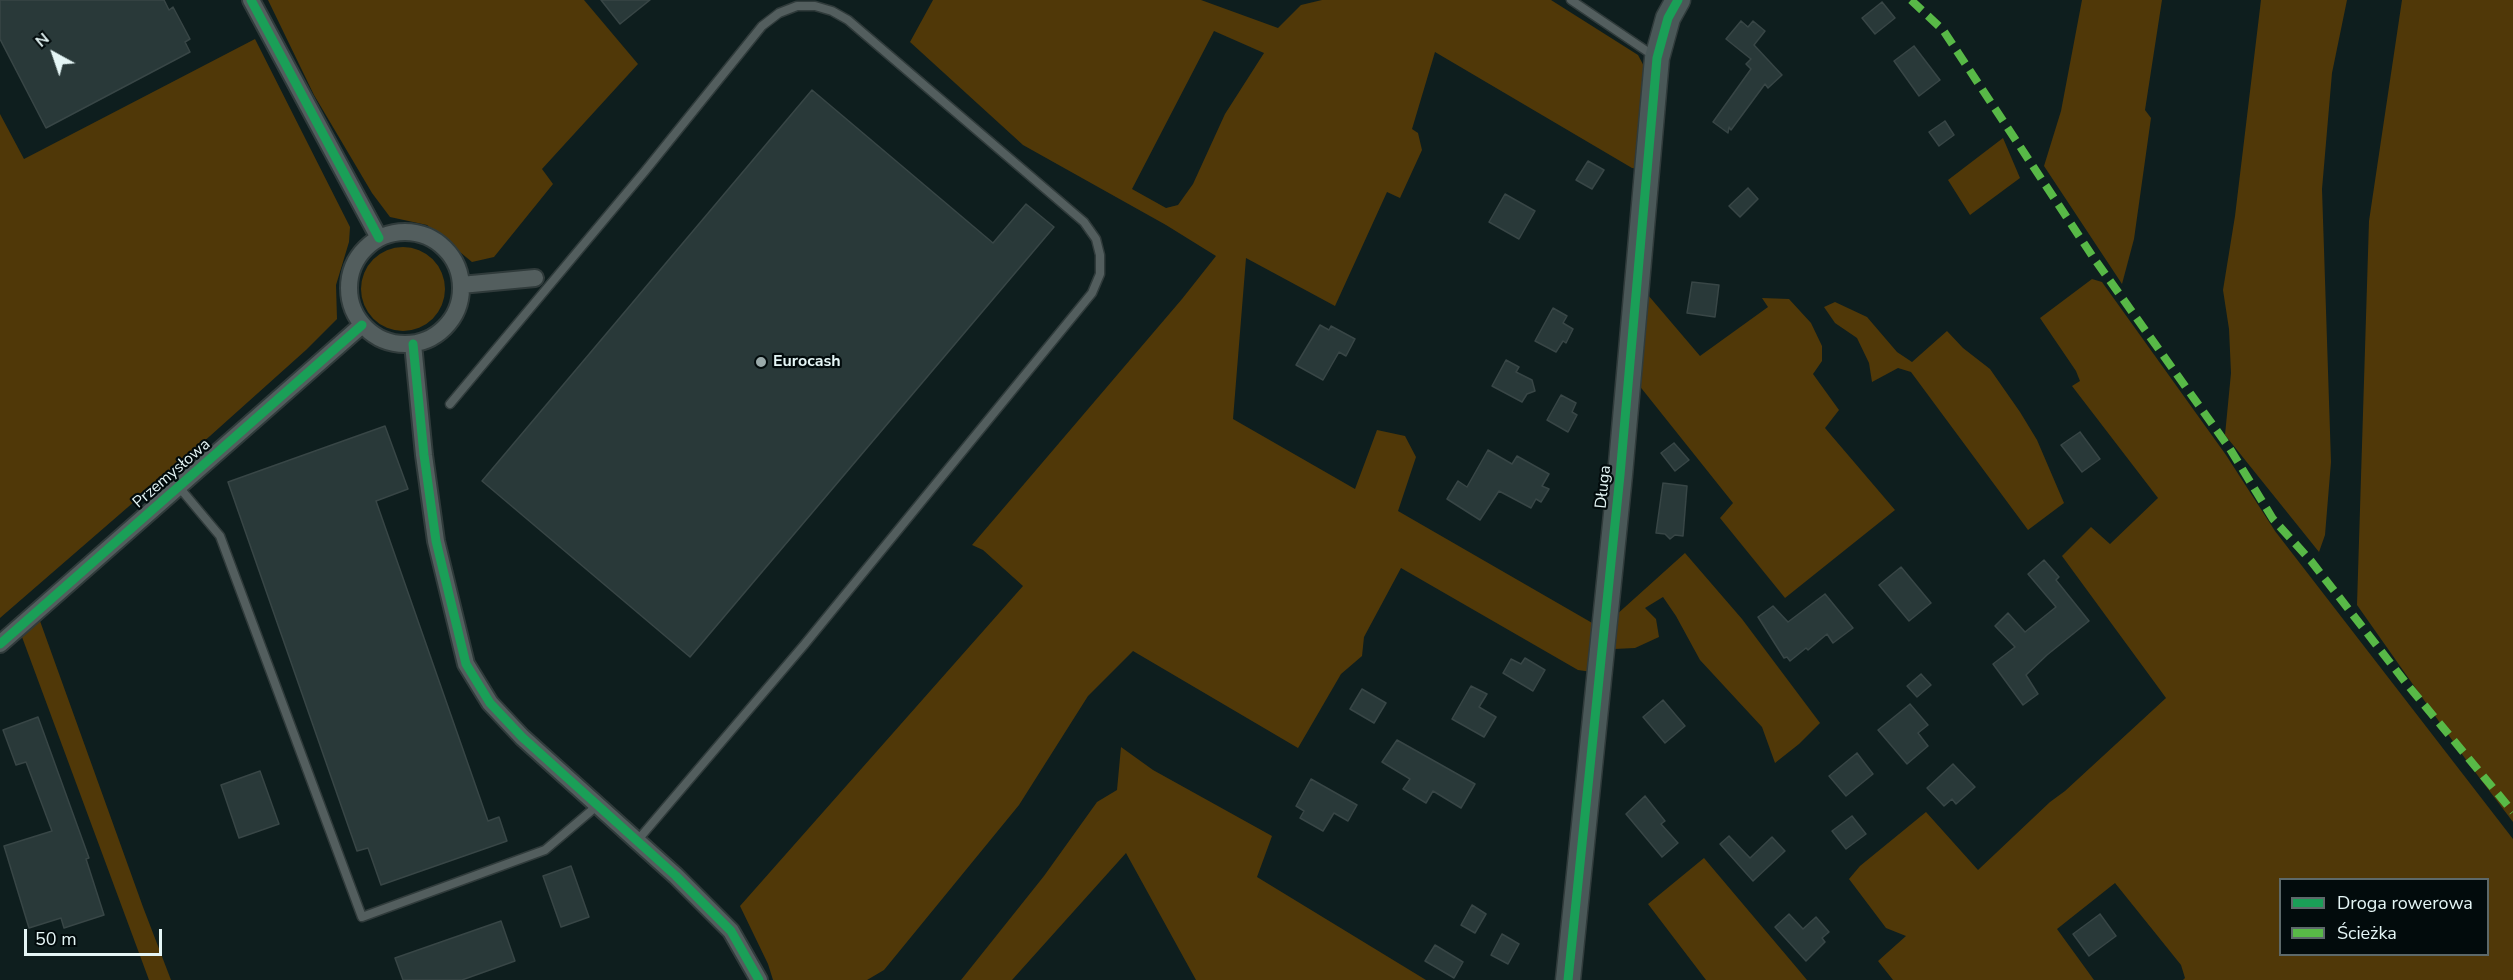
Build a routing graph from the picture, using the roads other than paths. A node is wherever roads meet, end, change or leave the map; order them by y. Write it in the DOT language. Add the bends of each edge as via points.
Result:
graph roads {
  1 [pos="251,0"];
  2 [pos="1572,0"];
  3 [pos="1678,0"];
  4 [pos="1657,57"];
  5 [pos="380,238"];
  6 [pos="542,281"];
  7 [pos="461,285"];
  8 [pos="362,325"];
  9 [pos="413,344"];
  10 [pos="450,404"];
  11 [pos="179,487"];
  12 [pos="0,644"];
  13 [pos="598,805"];
  14 [pos="637,841"];
  15 [pos="759,980"];
  16 [pos="1568,980"];
  1 -- 5 [label="street"];
  2 -- 4 [label="lane"];
  3 -- 4 [label="street, Długa" via="1668,18"];
  4 -- 16 [label="street, Długa" via="1620,475"];
  5 -- 7 [label="street" via="416,233 433,240 457,267"];
  5 -- 8 [label="street" via="365,248 350,278 353,311"];
  6 -- 7 [label="street"];
  6 -- 10 [label="lane"];
  6 -- 14 [label="lane" via="645,171 762,26 796,6 824,8 848,20 1084,222 1096,239 1100,255 1100,274 1092,293 804,645"];
  7 -- 9 [label="street" via="459,302 448,324 429,339"];
  8 -- 9 [label="street" via="394,344"];
  8 -- 11 [label="street, Przemysłowa"];
  9 -- 13 [label="street" via="436,542 466,664 490,704"];
  11 -- 12 [label="street, Przemysłowa"];
  11 -- 13 [label="lane" via="220,536 363,917 545,850"];
  13 -- 14 [label="street"];
  14 -- 15 [label="street" via="730,931"];
}
